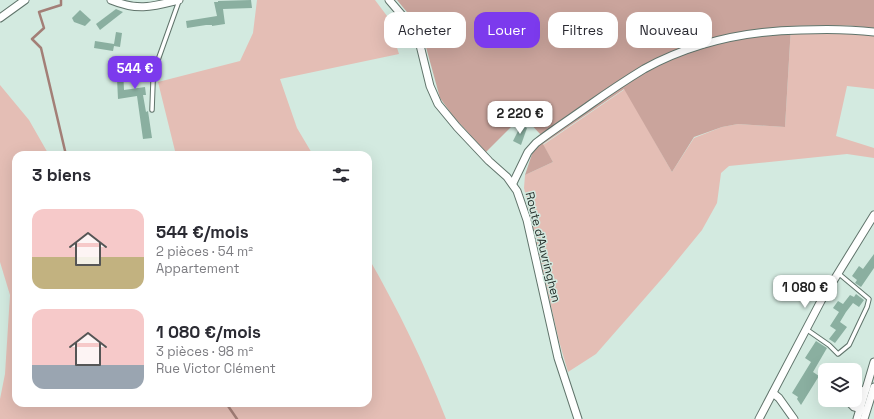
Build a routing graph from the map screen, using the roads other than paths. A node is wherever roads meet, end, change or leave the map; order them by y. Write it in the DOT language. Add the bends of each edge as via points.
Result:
graph roads {
  1 [pos="24,0"];
  2 [pos="111,0"];
  3 [pos="179,0"];
  4 [pos="389,0"];
  5 [pos="0,18"];
  6 [pos="874,32"];
  7 [pos="152,110"];
  8 [pos="513,183"];
  9 [pos="874,215"];
  10 [pos="838,273"];
  11 [pos="805,329"];
  12 [pos="874,362"];
  13 [pos="874,387"];
  14 [pos="866,389"];
  15 [pos="862,392"];
  16 [pos="773,393"];
  17 [pos="858,407"];
  18 [pos="864,409"];
  19 [pos="578,419"];
  20 [pos="759,419"];
  21 [pos="794,419"];
  22 [pos="857,419"];
  23 [pos="864,419"];
  1 -- 5 [label="street"];
  2 -- 3 [label="street" via="125,5 150,7"];
  3 -- 7 [label="lane" via="158,60 153,82"];
  4 -- 8 [label="street, Route d'Auvringhen" via="418,37 430,86 438,104 462,133"];
  6 -- 8 [label="street" via="846,29 765,32 716,40 677,53 628,79 536,143 528,152"];
  8 -- 19 [label="street, Route d'Auvringhen" via="523,206 558,358"];
  9 -- 10 [label="street"];
  10 -- 11 [label="street"];
  10 -- 11 [label="lane" via="869,299 849,345 838,354"];
  11 -- 16 [label="street"];
  12 -- 14 [label="street"];
  13 -- 18 [label="street"];
  14 -- 15 [label="street"];
  14 -- 18 [label="street"];
  16 -- 20 [label="street"];
  16 -- 21 [label="street"];
  17 -- 18 [label="street"];
  18 -- 22 [label="street"];
  18 -- 23 [label="street"];
}
